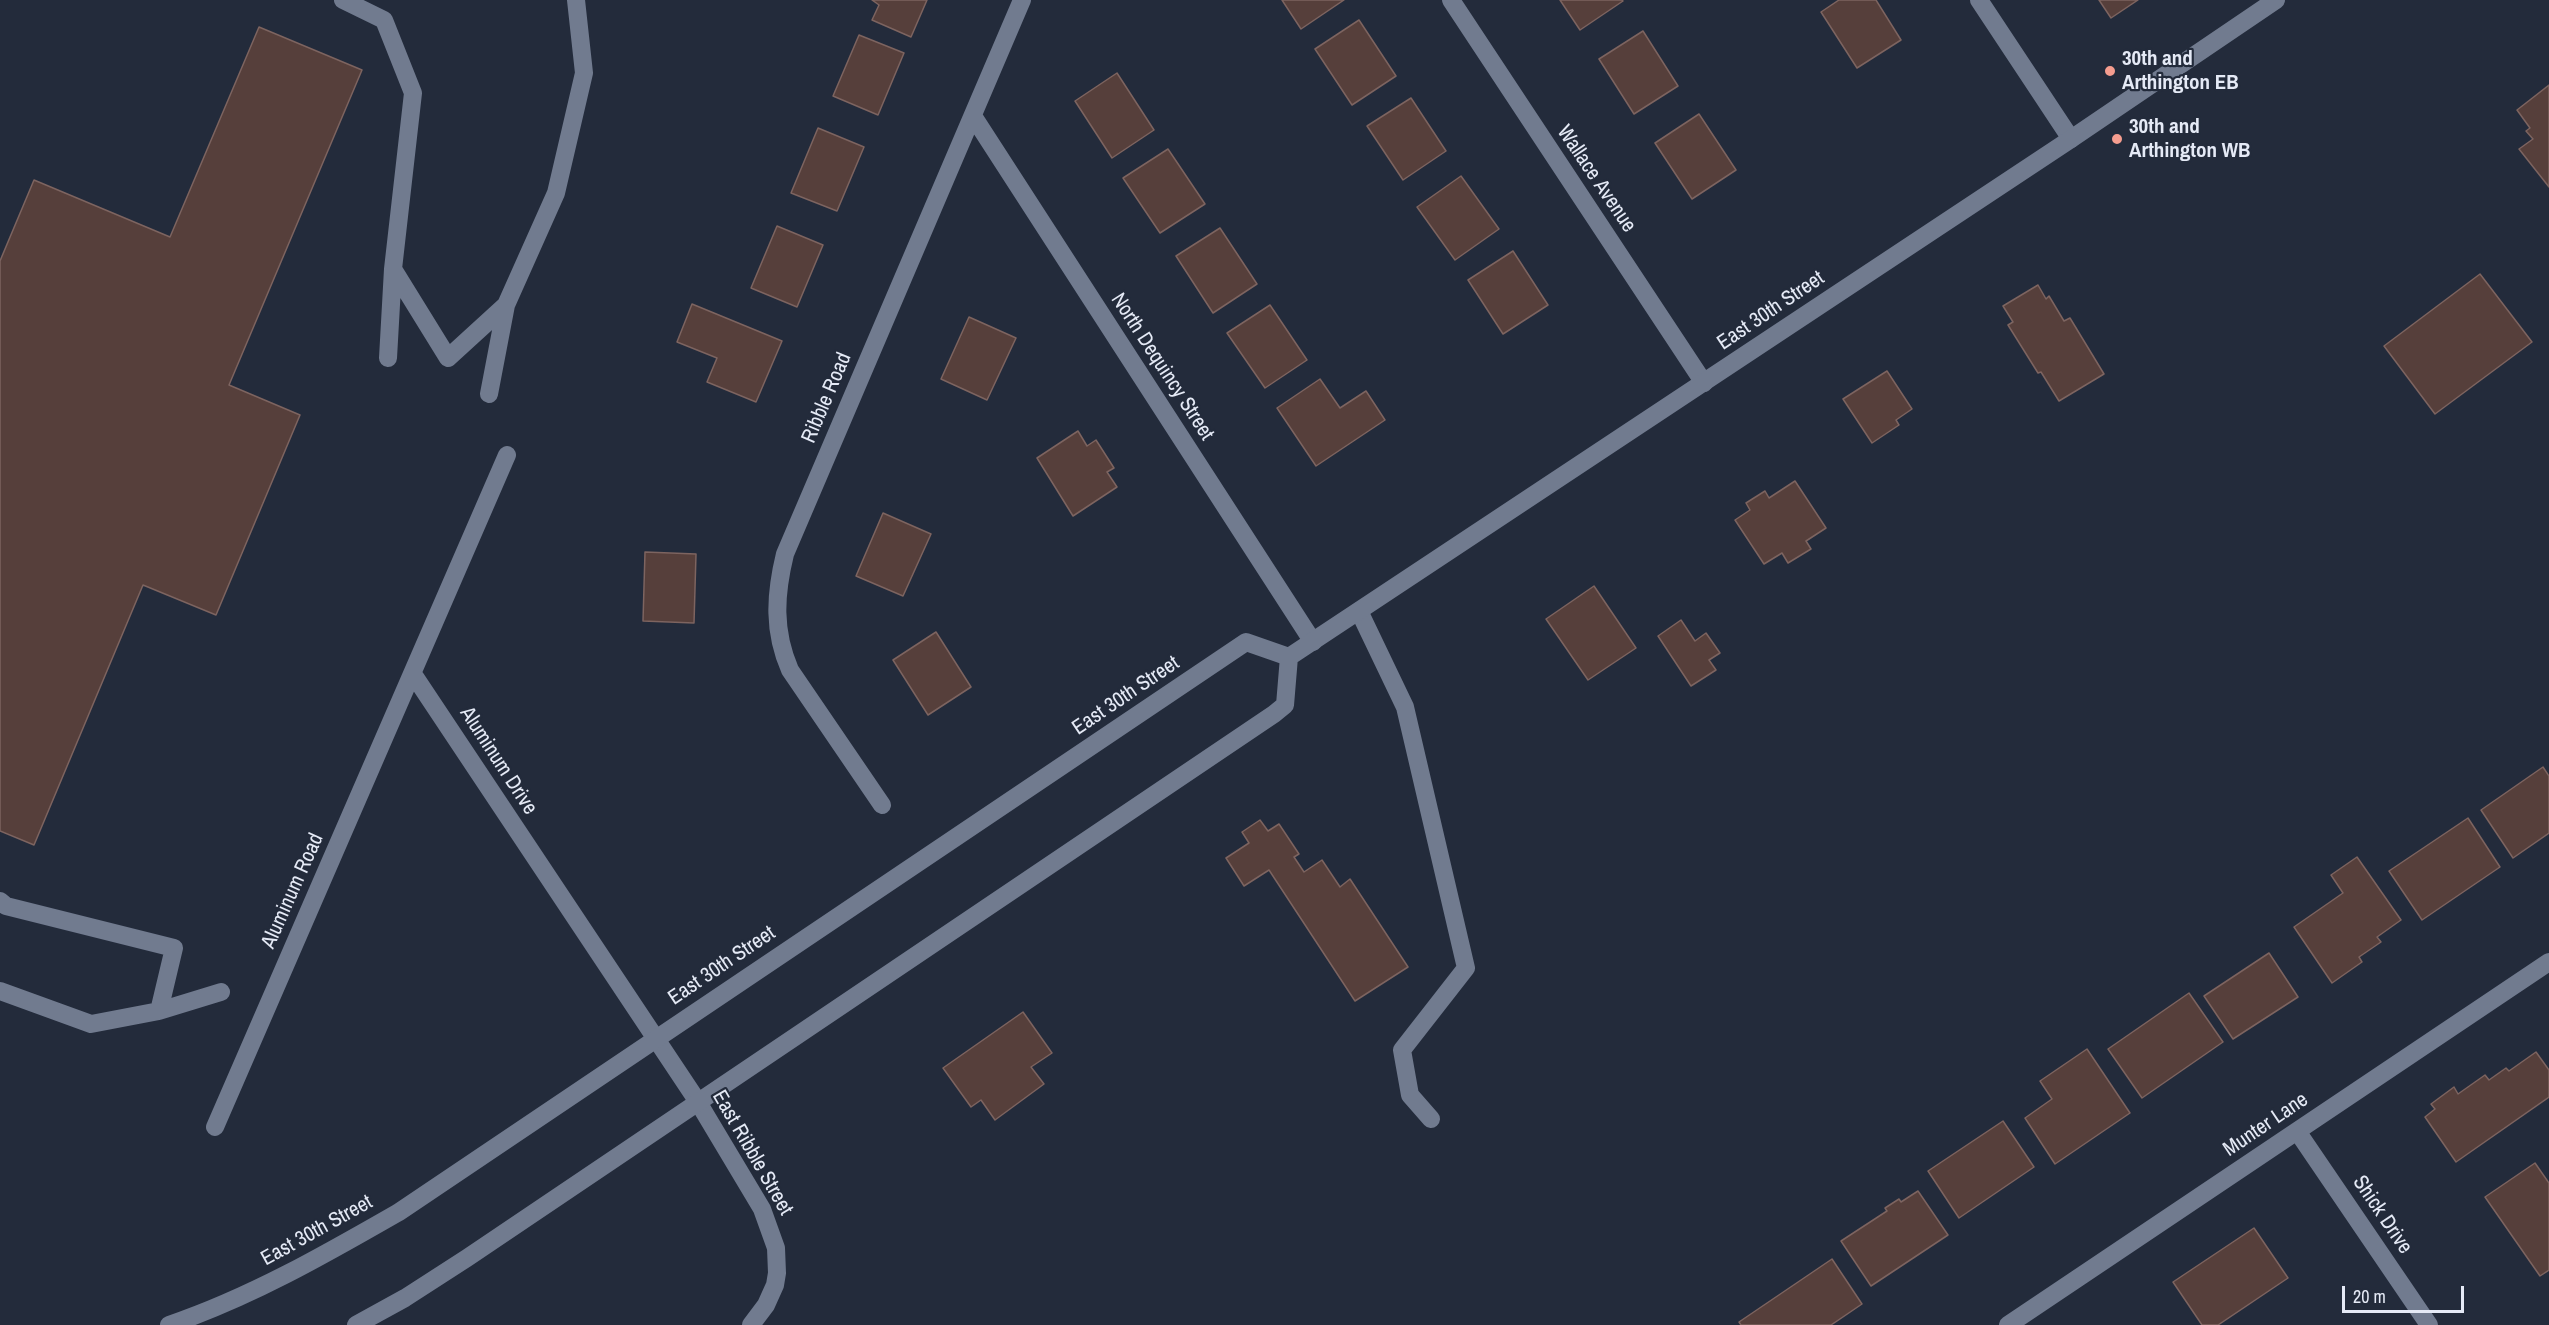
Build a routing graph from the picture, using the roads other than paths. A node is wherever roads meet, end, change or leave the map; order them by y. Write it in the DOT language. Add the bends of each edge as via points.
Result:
graph roads {
  1 [pos="343,0"];
  2 [pos="576,0"];
  3 [pos="1022,0"];
  4 [pos="1451,0"];
  5 [pos="1979,0"];
  6 [pos="2272,1"];
  7 [pos="973,116"];
  8 [pos="2071,139"];
  9 [pos="393,269"];
  10 [pos="507,305"];
  11 [pos="388,358"];
  12 [pos="1704,383"];
  13 [pos="489,393"];
  14 [pos="507,455"];
  15 [pos="1359,611"];
  16 [pos="1312,642"];
  17 [pos="1289,657"];
  18 [pos="413,674"];
  19 [pos="882,805"];
  20 [pos="0,901"];
  21 [pos="2549,962"];
  22 [pos="0,991"];
  23 [pos="220,992"];
  24 [pos="159,1011"];
  25 [pos="655,1039"];
  26 [pos="677,1072"];
  27 [pos="698,1102"];
  28 [pos="1431,1119"];
  29 [pos="214,1127"];
  30 [pos="2297,1131"];
  31 [pos="169,1325"];
  32 [pos="356,1325"];
  33 [pos="751,1325"];
  34 [pos="2008,1325"];
  35 [pos="2429,1325"];
  1 -- 9 [label="street" via="384,20 413,93"];
  2 -- 10 [label="street" via="584,73 555,193"];
  3 -- 7 [label="street, Ribble Road"];
  4 -- 12 [label="street, Wallace Avenue"];
  5 -- 8 [label="street"];
  6 -- 8 [label="street, East 30th Street"];
  7 -- 16 [label="street, North Dequincy Street"];
  7 -- 19 [label="street, Ribble Road" via="785,554 776,597 782,653 790,670"];
  8 -- 12 [label="street, East 30th Street"];
  9 -- 10 [label="street" via="448,358"];
  9 -- 11 [label="street"];
  10 -- 13 [label="street"];
  12 -- 15 [label="street, East 30th Street"];
  14 -- 18 [label="street"];
  15 -- 16 [label="street, East 30th Street"];
  15 -- 28 [label="street" via="1405,707 1466,968 1402,1050 1410,1095"];
  16 -- 17 [label="street, East 30th Street"];
  17 -- 25 [label="street, East 30th Street" via="1246,642"];
  17 -- 27 [label="street" via="1285,705"];
  18 -- 25 [label="street, Aluminum Drive"];
  18 -- 29 [label="street, Aluminum Road"];
  20 -- 24 [label="street" via="6,906 174,948"];
  21 -- 30 [label="street, Munter Lane"];
  22 -- 24 [label="street" via="90,1024"];
  23 -- 24 [label="street"];
  25 -- 26 [label="street, Aluminum Drive"];
  25 -- 31 [label="street, East 30th Street" via="399,1212 272,1282"];
  26 -- 27 [label="street, East Ribble Street"];
  27 -- 32 [label="street" via="467,1258"];
  27 -- 33 [label="street, East Ribble Street" via="746,1180 776,1248 775,1285 760,1316"];
  30 -- 34 [label="street, Munter Lane"];
  30 -- 35 [label="street, Shick Drive"];
}
